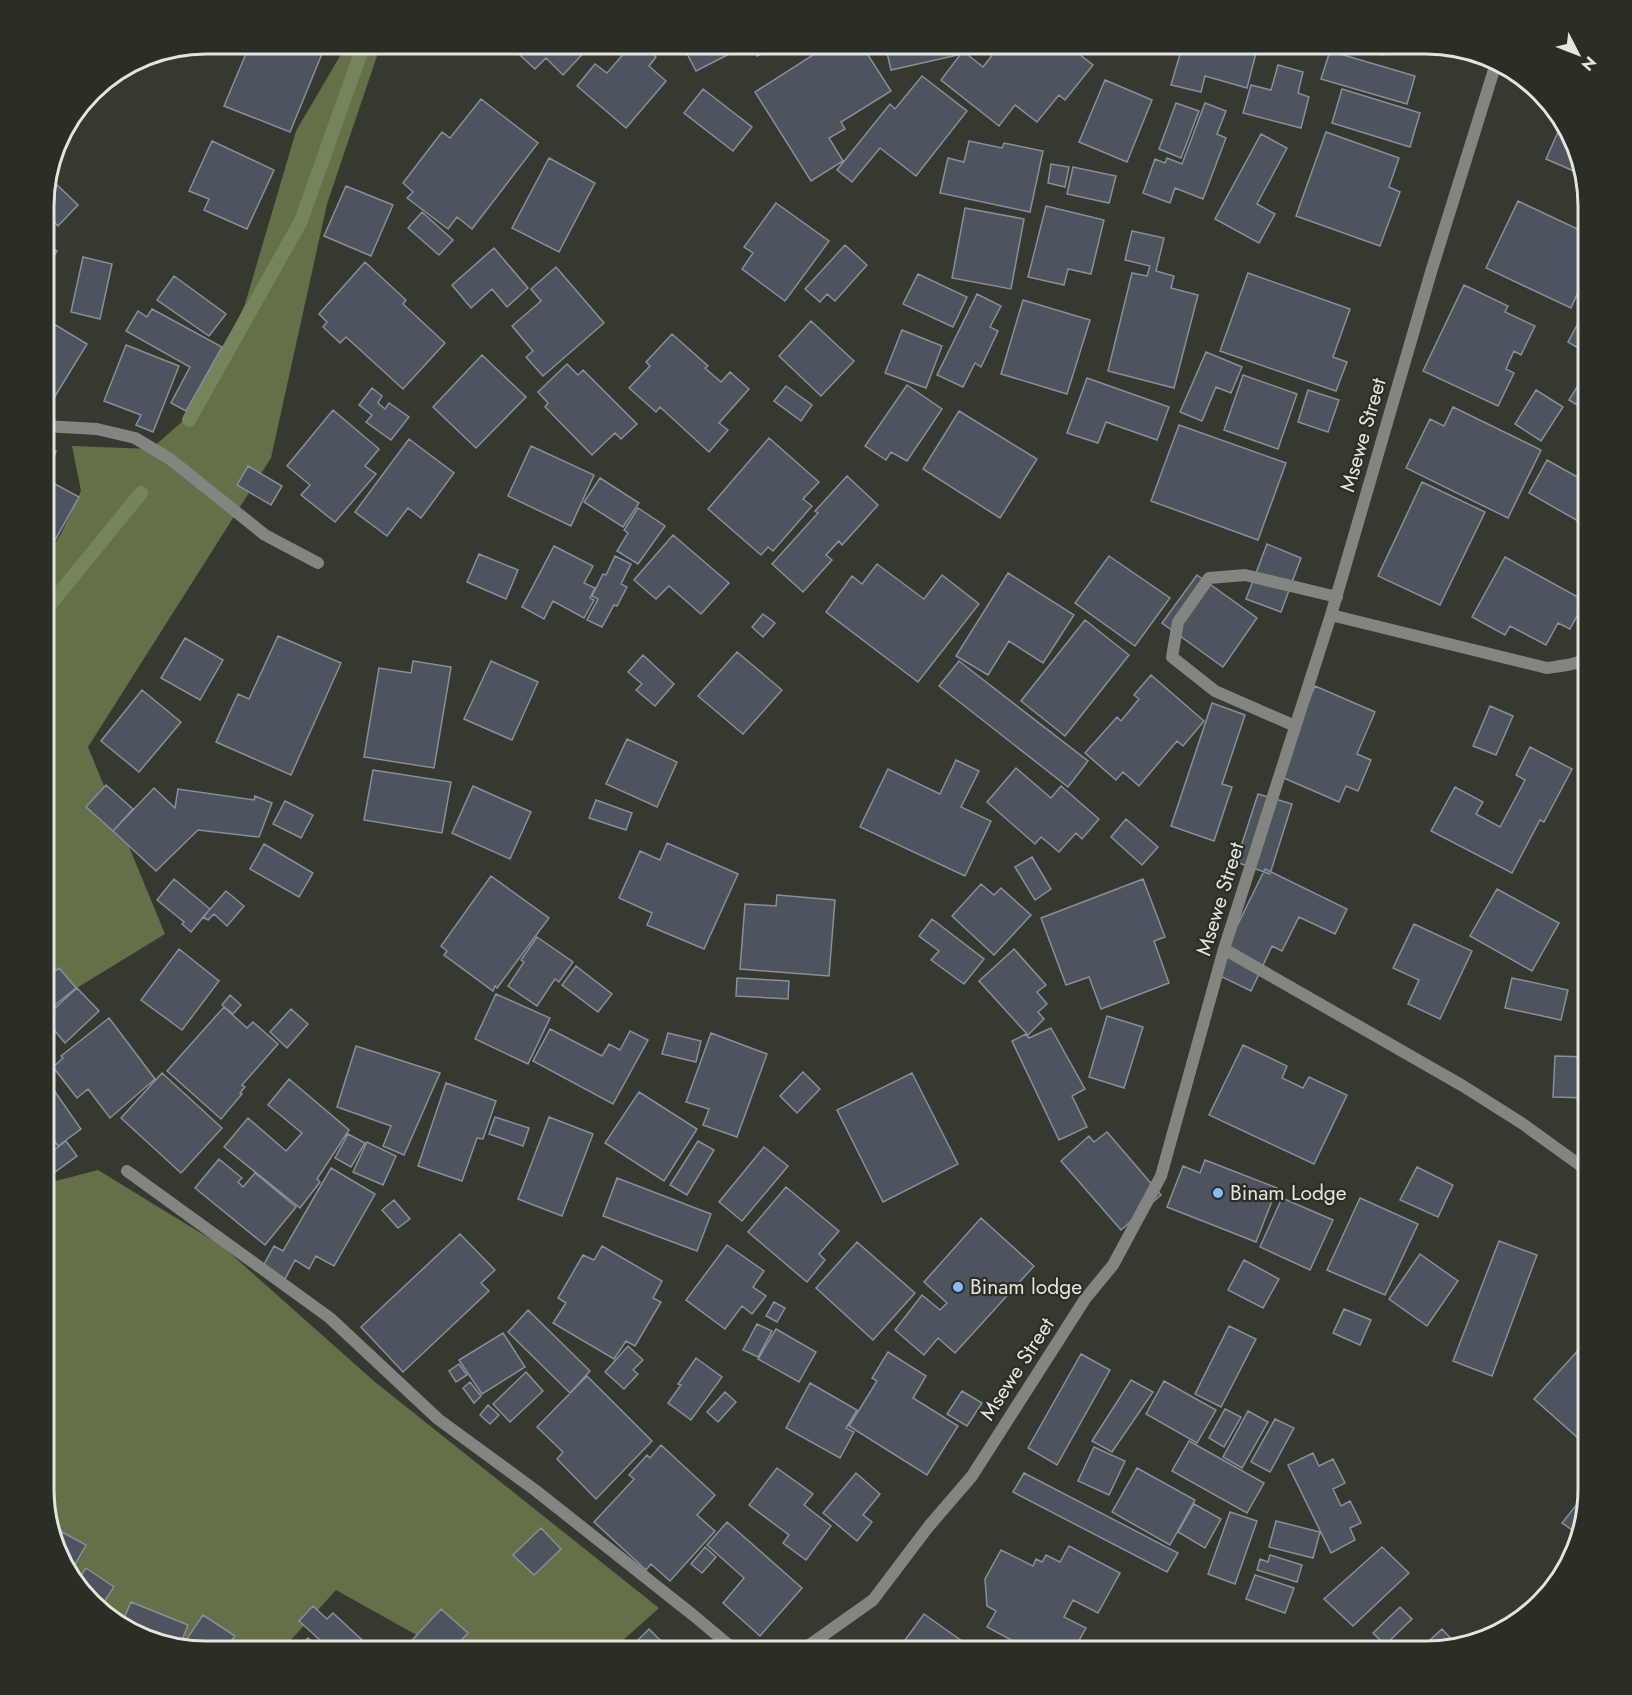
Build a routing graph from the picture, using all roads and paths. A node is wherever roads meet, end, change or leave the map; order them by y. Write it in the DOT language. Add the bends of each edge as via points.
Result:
graph roads {
  1 [pos="1494,70"];
  2 [pos="54,427"];
  3 [pos="318,563"];
  4 [pos="1337,597"];
  5 [pos="1331,615"];
  6 [pos="1578,662"];
  7 [pos="1295,726"];
  8 [pos="1224,949"];
  9 [pos="1578,1164"];
  10 [pos="126,1171"];
  11 [pos="723,1641"];
  12 [pos="816,1641"];
  1 -- 4 [label="street, Msewe Street"];
  2 -- 3 [label="street" via="97,429 135,438 170,459 265,535"];
  4 -- 5 [label="street, Msewe Street"];
  4 -- 7 [label="street" via="1245,575 1209,578 1178,622 1172,657 1215,691"];
  5 -- 6 [label="street" via="1547,668"];
  5 -- 7 [label="street, Msewe Street"];
  7 -- 8 [label="street, Msewe Street"];
  8 -- 9 [label="street" via="1463,1086"];
  8 -- 12 [label="street, Msewe Street" via="1161,1176 1113,1265 1085,1299 972,1476 873,1600"];
  10 -- 11 [label="street" via="330,1318 438,1419 535,1490"];
}
